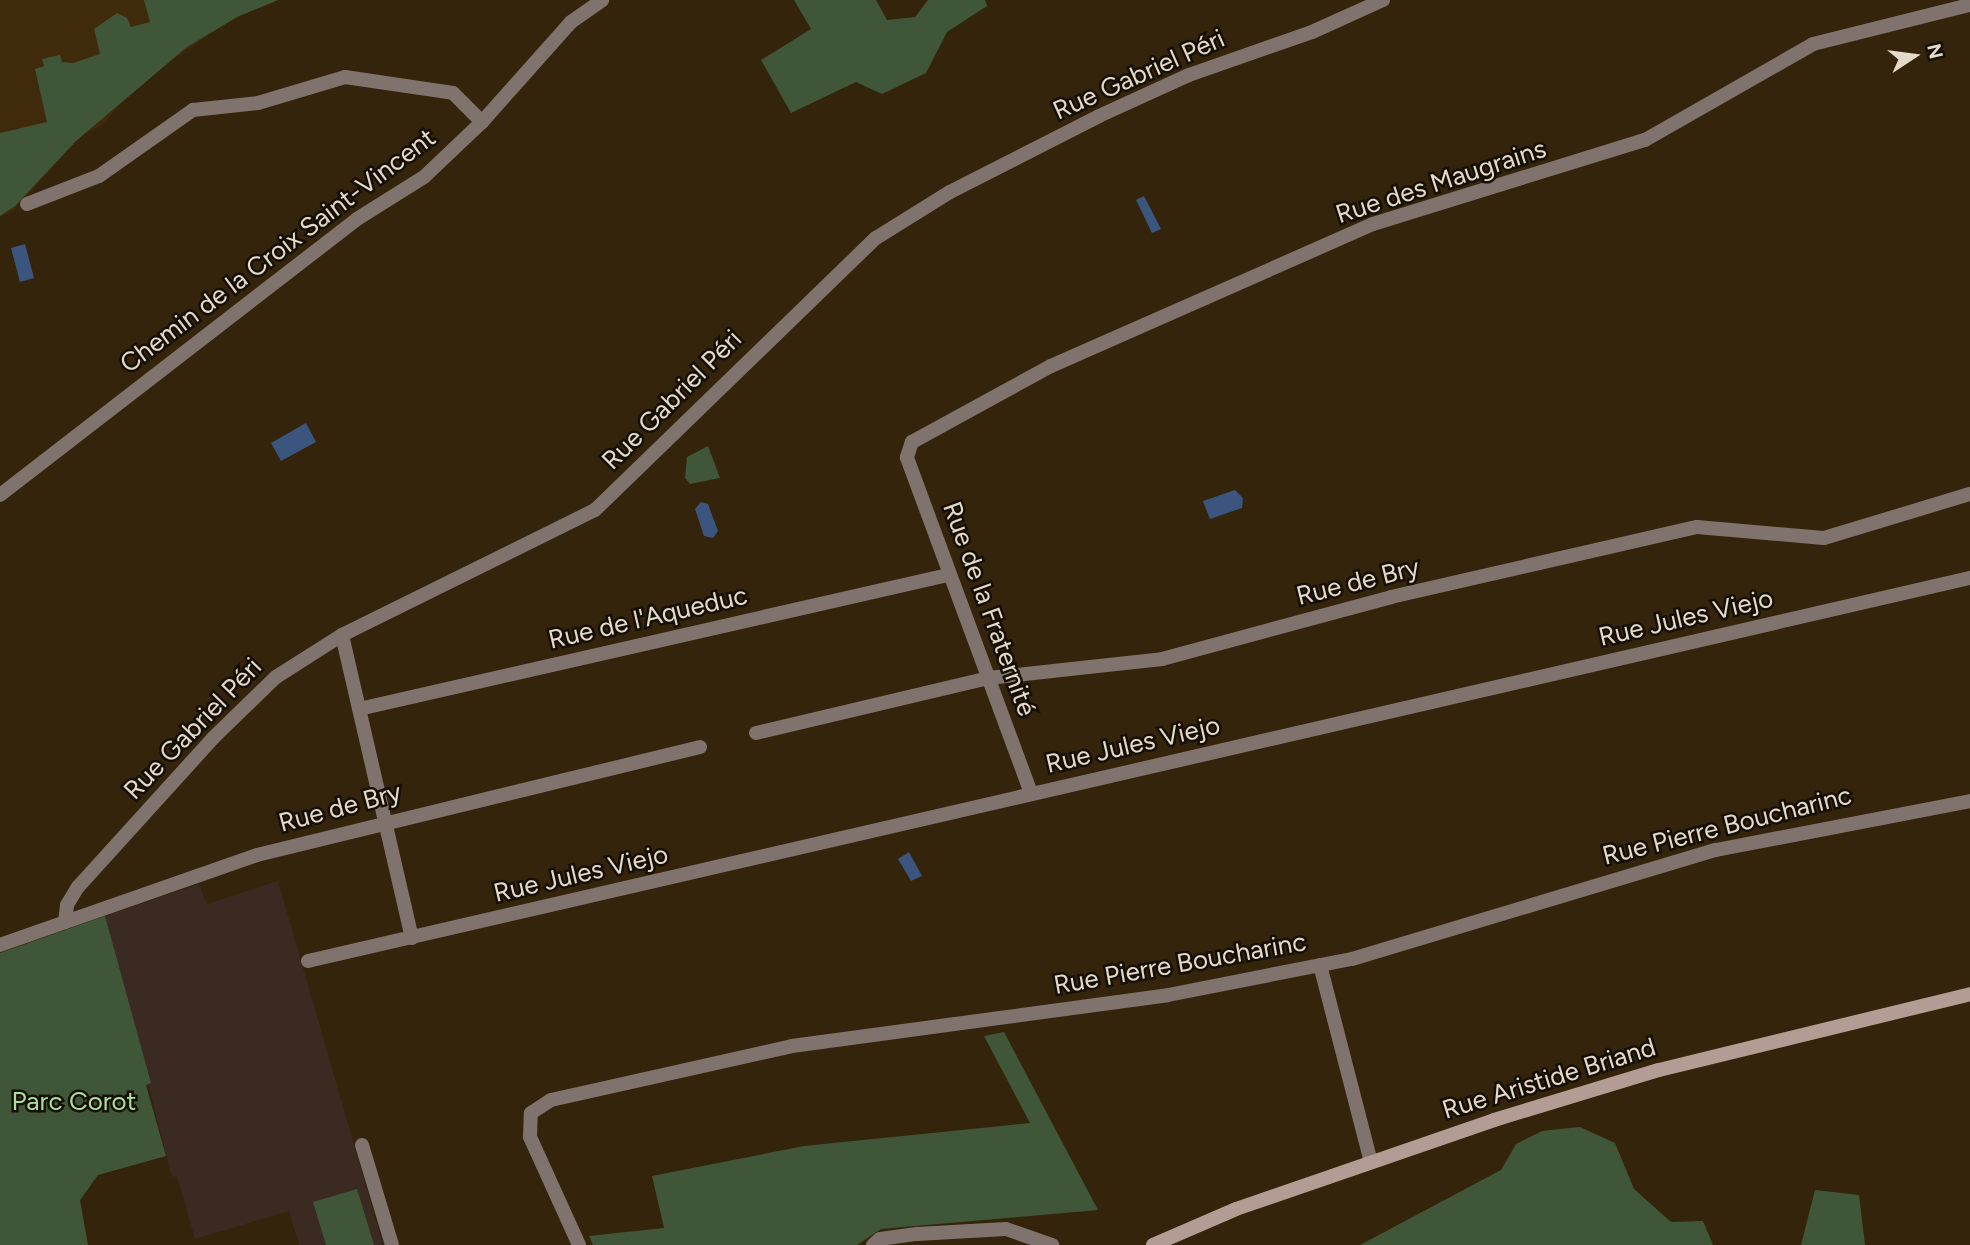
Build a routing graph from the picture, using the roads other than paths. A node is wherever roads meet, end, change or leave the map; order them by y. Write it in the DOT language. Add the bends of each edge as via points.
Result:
graph roads {
  1 [pos="602,0"];
  2 [pos="1382,0"];
  3 [pos="1970,5"];
  4 [pos="482,122"];
  5 [pos="27,204"];
  6 [pos="912,442"];
  7 [pos="1970,494"];
  8 [pos="0,495"];
  9 [pos="948,575"];
  10 [pos="1970,578"];
  11 [pos="342,635"];
  12 [pos="988,678"];
  13 [pos="359,709"];
  14 [pos="756,733"];
  15 [pos="700,747"];
  16 [pos="1031,793"];
  17 [pos="1970,801"];
  18 [pos="385,821"];
  19 [pos="65,922"];
  20 [pos="412,938"];
  21 [pos="0,945"];
  22 [pos="307,961"];
  23 [pos="1320,965"];
  24 [pos="1970,994"];
  25 [pos="362,1145"];
  26 [pos="1371,1162"];
  27 [pos="392,1245"];
  28 [pos="579,1245"];
  29 [pos="873,1245"];
  30 [pos="1052,1245"];
  31 [pos="1153,1245"];
  1 -- 4 [label="street, Chemin de la Croix Saint-Vincent" via="571,22"];
  2 -- 11 [label="street, Rue Gabriel Péri" via="1311,32 1189,75 929,205 876,238 595,510"];
  3 -- 6 [label="street, Rue des Maugrains" via="1813,44 1645,140 1373,224 1051,366"];
  4 -- 5 [label="street" via="453,93 345,77 258,103 193,110 99,176"];
  4 -- 8 [label="street, Chemin de la Croix Saint-Vincent" via="424,177 357,219"];
  6 -- 9 [label="street, Rue de la Fraternité" via="907,457"];
  7 -- 12 [label="street, Rue de Bry" via="1824,538 1697,527 1391,597 1162,659"];
  9 -- 12 [label="street, Rue de la Fraternité"];
  9 -- 13 [label="street, Rue de l'Aqueduc"];
  10 -- 16 [label="street, Rue Jules Viejo"];
  11 -- 13 [label="street"];
  11 -- 19 [label="street, Rue Gabriel Péri" via="276,677 213,738 78,887 67,905"];
  12 -- 14 [label="street, Rue de Bry"];
  12 -- 16 [label="street, Rue de la Fraternité"];
  13 -- 18 [label="street"];
  15 -- 18 [label="street, Rue de Bry"];
  16 -- 20 [label="street, Rue Jules Viejo"];
  17 -- 23 [label="street, Rue Pierre Boucharinc" via="1716,850 1603,881 1427,939"];
  18 -- 19 [label="street, Rue de Bry" via="257,855"];
  18 -- 20 [label="street"];
  19 -- 21 [label="street, Rue de Bry"];
  20 -- 22 [label="street, Rue Jules Viejo"];
  23 -- 26 [label="street"];
  23 -- 28 [label="street, Rue Pierre Boucharinc" via="1168,995 792,1045 551,1100 531,1113 530,1137"];
  24 -- 26 [label="street, Rue Aristide Briand" via="1660,1070"];
  25 -- 27 [label="street"];
  26 -- 31 [label="street, Rue Aristide Briand" via="1213,1217"];
  29 -- 30 [label="street" via="880,1239 917,1234 1006,1229"];
}
